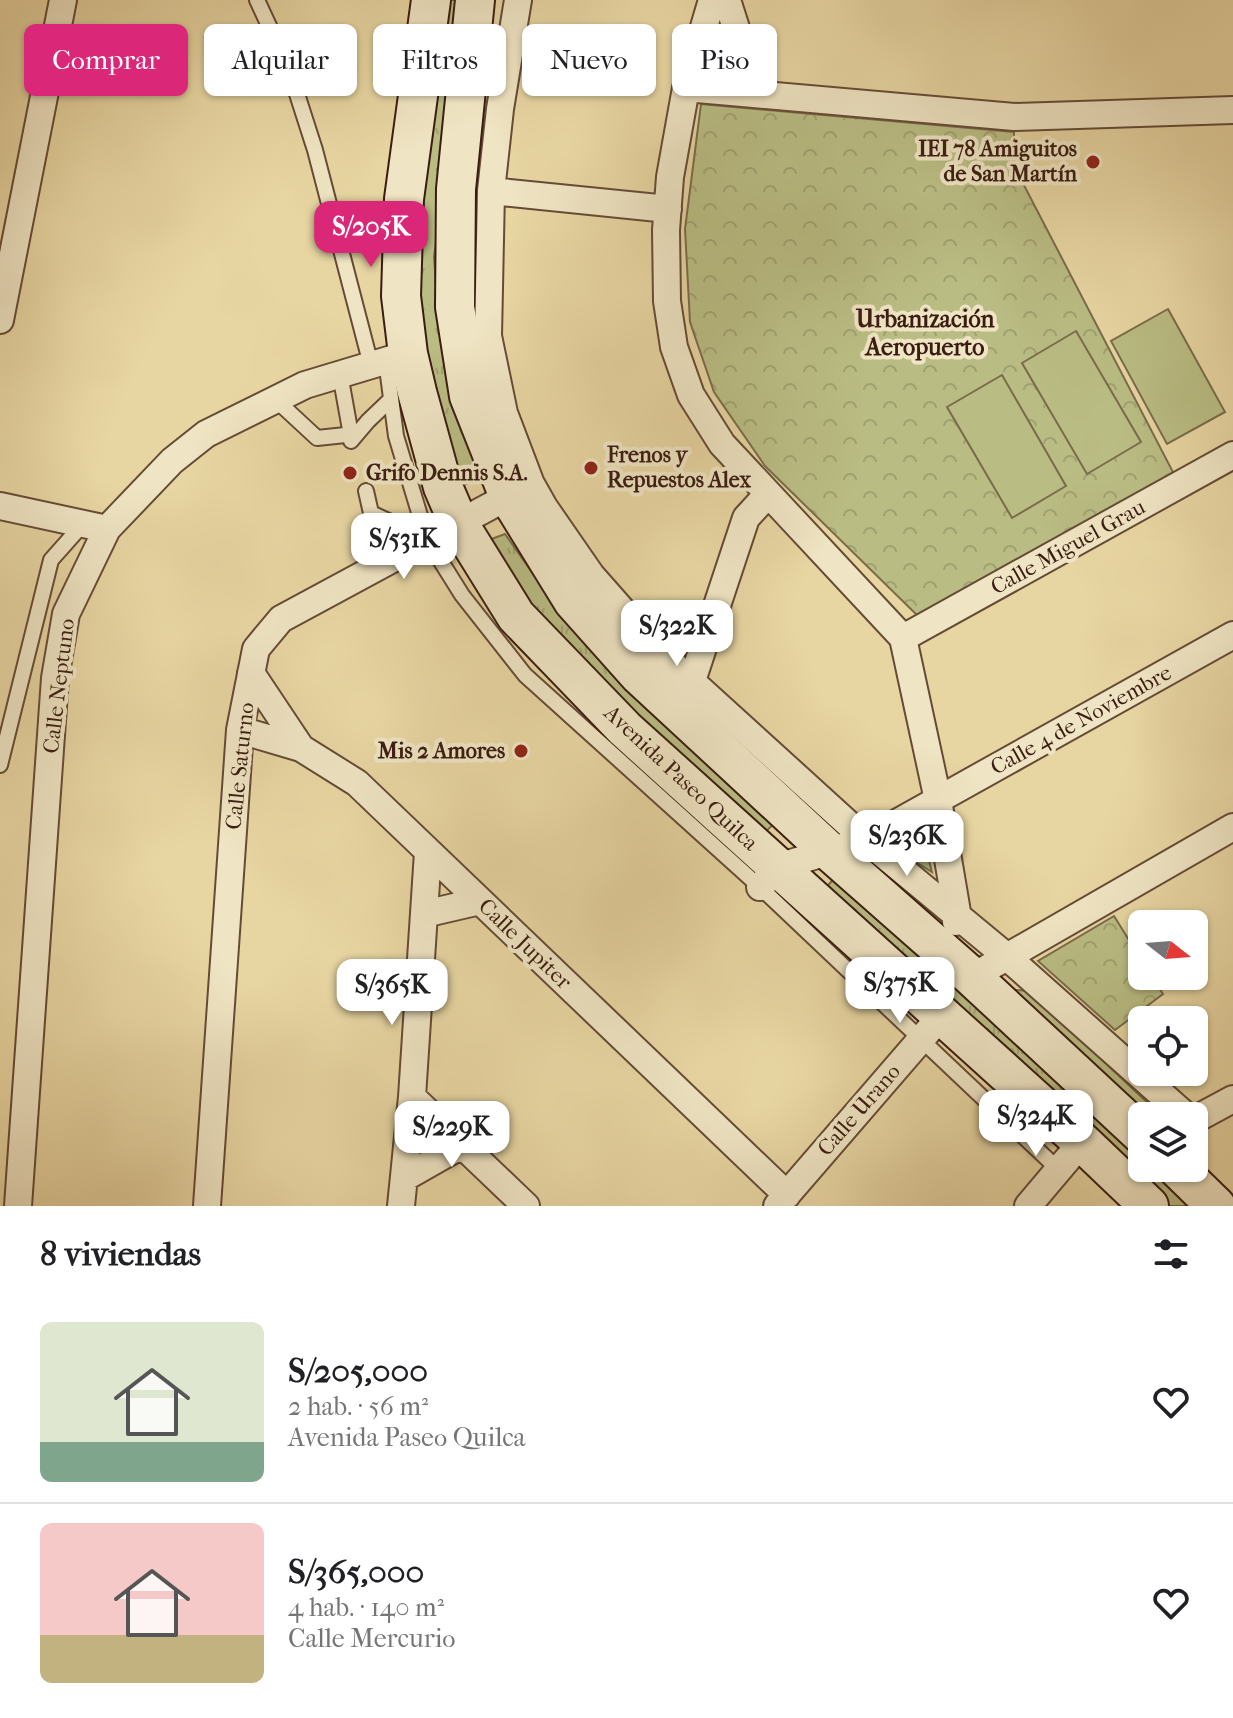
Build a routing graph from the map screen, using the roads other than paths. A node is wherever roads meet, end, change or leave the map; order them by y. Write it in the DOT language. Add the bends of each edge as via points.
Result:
graph roads {
  1 [pos="63,0"];
  2 [pos="257,0"];
  3 [pos="431,0"];
  4 [pos="475,0"];
  5 [pos="518,0"];
  6 [pos="712,0"];
  7 [pos="727,0"];
  8 [pos="705,24"];
  9 [pos="735,24"];
  10 [pos="685,96"];
  11 [pos="777,96"];
  12 [pos="1233,110"];
  13 [pos="491,191"];
  14 [pos="668,209"];
  15 [pos="0,320"];
  16 [pos="388,360"];
  17 [pos="340,374"];
  18 [pos="391,399"];
  19 [pos="276,400"];
  20 [pos="352,437"];
  21 [pos="1233,455"];
  22 [pos="520,490"];
  23 [pos="366,491"];
  24 [pos="768,494"];
  25 [pos="0,506"];
  26 [pos="95,526"];
  27 [pos="443,531"];
  28 [pos="1233,635"];
  29 [pos="903,638"];
  30 [pos="251,673"];
  31 [pos="687,698"];
  32 [pos="240,730"];
  33 [pos="301,748"];
  34 [pos="0,765"];
  35 [pos="938,800"];
  36 [pos="1233,827"];
  37 [pos="866,840"];
  38 [pos="829,851"];
  39 [pos="428,852"];
  40 [pos="769,877"];
  41 [pos="480,901"];
  42 [pos="424,914"];
  43 [pos="951,935"];
  44 [pos="1006,956"];
  45 [pos="972,977"];
  46 [pos="931,1027"];
  47 [pos="412,1097"];
  48 [pos="1233,1099"];
  49 [pos="1170,1102"];
  50 [pos="1208,1112"];
  51 [pos="1128,1122"];
  52 [pos="462,1145"];
  53 [pos="1070,1156"];
  54 [pos="404,1178"];
  55 [pos="1191,1182"];
  56 [pos="1130,1199"];
  57 [pos="782,1200"];
  58 [pos="18,1206"];
  59 [pos="207,1206"];
  60 [pos="401,1206"];
  61 [pos="526,1206"];
  62 [pos="1028,1206"];
  63 [pos="1216,1206"];
  1 -- 15 [label="street"];
  2 -- 16 [label="lane" via="289,69"];
  3 -- 16 [label="main road, Avenida Paseo Quilca" via="404,199 401,296"];
  4 -- 22 [label="main road" via="456,189 455,307 469,396"];
  5 -- 13 [label="street"];
  6 -- 8 [label="street"];
  7 -- 9 [label="street"];
  10 -- 14 [label="street"];
  11 -- 12 [label="street" via="1014,117"];
  13 -- 14 [label="street"];
  13 -- 22 [label="street" via="488,336"];
  14 -- 24 [label="street" via="667,301 674,347 691,395 722,444"];
  16 -- 17 [label="street, Calle Neptuno"];
  16 -- 18 [label="lane"];
  16 -- 27 [label="main road, Avenida Paseo Quilca" via="443,487"];
  17 -- 19 [label="street, Calle Neptuno"];
  17 -- 20 [label="lane"];
  18 -- 20 [label="lane"];
  18 -- 27 [label="lane" via="396,436"];
  19 -- 20 [label="lane" via="317,438"];
  19 -- 26 [label="street, Calle Neptuno" via="206,434"];
  21 -- 29 [label="street, Calle Miguel Grau"];
  22 -- 27 [label="street, Calle Saturno"];
  22 -- 31 [label="main road" via="573,601 639,675"];
  23 -- 27 [label="lane" via="371,513"];
  24 -- 29 [label="street"];
  24 -- 31 [label="street" via="746,518"];
  25 -- 26 [label="street"];
  26 -- 34 [label="lane" via="51,560"];
  26 -- 58 [label="street, Calle Neptuno" via="66,614 55,678"];
  27 -- 30 [label="street, Calle Saturno" via="281,619 256,649"];
  27 -- 40 [label="main road, Avenida Paseo Quilca" via="516,616"];
  28 -- 35 [label="street, Calle 4 de Noviembre"];
  29 -- 35 [label="street"];
  30 -- 32 [label="street, Calle Saturno"];
  30 -- 33 [label="street"];
  31 -- 37 [label="street"];
  31 -- 38 [label="main road"];
  32 -- 33 [label="street, Calle Jupiter"];
  32 -- 59 [label="street, Calle Saturno"];
  33 -- 39 [label="street, Calle Jupiter" via="357,783"];
  35 -- 37 [label="street, Calle 4 de Noviembre"];
  35 -- 43 [label="street"];
  36 -- 44 [label="street"];
  37 -- 38 [label="street, Calle 4 de Noviembre"];
  37 -- 43 [label="street"];
  38 -- 40 [label="street, Calle 4 de Noviembre"];
  38 -- 43 [label="main road"];
  39 -- 41 [label="street, Calle Jupiter"];
  39 -- 42 [label="street"];
  40 -- 46 [label="main road, Avenida Paseo Quilca"];
  41 -- 42 [label="street"];
  41 -- 57 [label="street, Calle Jupiter"];
  42 -- 47 [label="street"];
  43 -- 44 [label="street"];
  43 -- 45 [label="main road"];
  44 -- 45 [label="street"];
  44 -- 49 [label="street"];
  45 -- 51 [label="main road"];
  46 -- 53 [label="main road, Avenida Paseo Quilca"];
  46 -- 57 [label="street, Calle Urano"];
  47 -- 52 [label="street"];
  47 -- 54 [label="street"];
  48 -- 50 [label="street"];
  52 -- 54 [label="street"];
  52 -- 61 [label="street"];
  53 -- 56 [label="main road, Avenida Paseo Quilca"];
  53 -- 62 [label="street"];
  54 -- 60 [label="street"];
  55 -- 63 [label="main road"];
}
